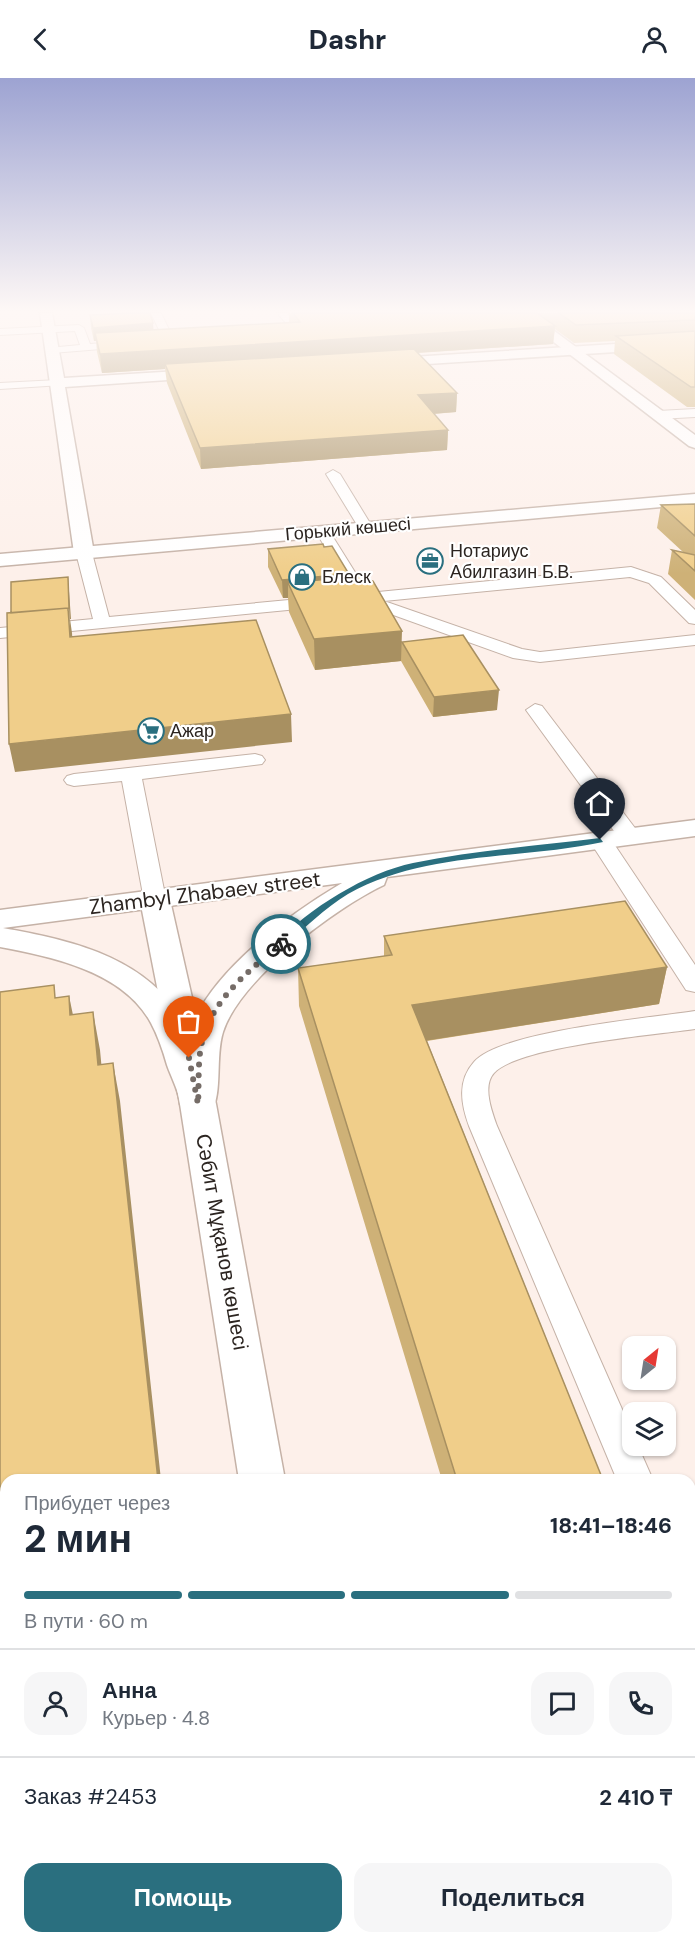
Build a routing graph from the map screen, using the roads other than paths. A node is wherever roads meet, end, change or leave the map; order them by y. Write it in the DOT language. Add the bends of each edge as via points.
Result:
graph roads {
  1 [pos="61,400"];
  2 [pos="638,400"];
  3 [pos="695,413"];
  4 [pos="658,415"];
  5 [pos="695,442"];
  6 [pos="333,474"];
  7 [pos="695,499"];
  8 [pos="366,528"];
  9 [pos="323,532"];
  10 [pos="84,553"];
  11 [pos="0,560"];
  12 [pos="364,598"];
  13 [pos="695,619"];
  14 [pos="102,623"];
  15 [pos="0,633"];
  16 [pos="695,640"];
  17 [pos="535,710"];
  18 [pos="255,760"];
  19 [pos="131,774"];
  20 [pos="74,780"];
  21 [pos="695,828"];
  22 [pos="630,837"];
  23 [pos="600,840"];
  24 [pos="413,865"];
  25 [pos="154,900"];
  26 [pos="0,919"];
  27 [pos="0,937"];
  28 [pos="695,984"];
  29 [pos="695,1020"];
  30 [pos="198,1104"];
  31 [pos="261,1474"];
  32 [pos="632,1474"];
  1 -- 10 [label="street"];
  2 -- 4 [label="street"];
  3 -- 4 [label="lane"];
  4 -- 5 [label="street"];
  6 -- 8 [label="lane"];
  7 -- 8 [label="street, Горький көшесі"];
  8 -- 9 [label="street, Горький көшесі"];
  9 -- 10 [label="street, Горький көшесі"];
  9 -- 12 [label="lane"];
  10 -- 11 [label="street, Горький көшесі"];
  10 -- 14 [label="lane"];
  12 -- 13 [label="lane" via="631,572 655,580"];
  12 -- 14 [label="lane"];
  12 -- 16 [label="lane" via="529,656"];
  14 -- 15 [label="lane"];
  17 -- 22 [label="lane"];
  18 -- 19 [label="lane"];
  19 -- 20 [label="lane"];
  19 -- 25 [label="lane"];
  21 -- 22 [label="street, Zhambyl Zhabaev street"];
  22 -- 23 [label="street, Zhambyl Zhabaev street"];
  23 -- 24 [label="street, Zhambyl Zhabaev street"];
  23 -- 28 [label="lane"];
  24 -- 25 [label="street, Zhambyl Zhabaev street"];
  24 -- 30 [label="street" via="368,881 327,904 238,980 207,1028 201,1051"];
  25 -- 26 [label="street, Zhambyl Zhabaev street"];
  25 -- 30 [label="street, Сәбит Мұқанов көшесі"];
  27 -- 30 [label="street" via="63,951 98,964 145,993 163,1014"];
  29 -- 32 [label="lane" via="529,1047 497,1056 479,1073 475,1085 474,1098 483,1126"];
  30 -- 31 [label="street, Сәбит Мұқанов көшесі"];
}
